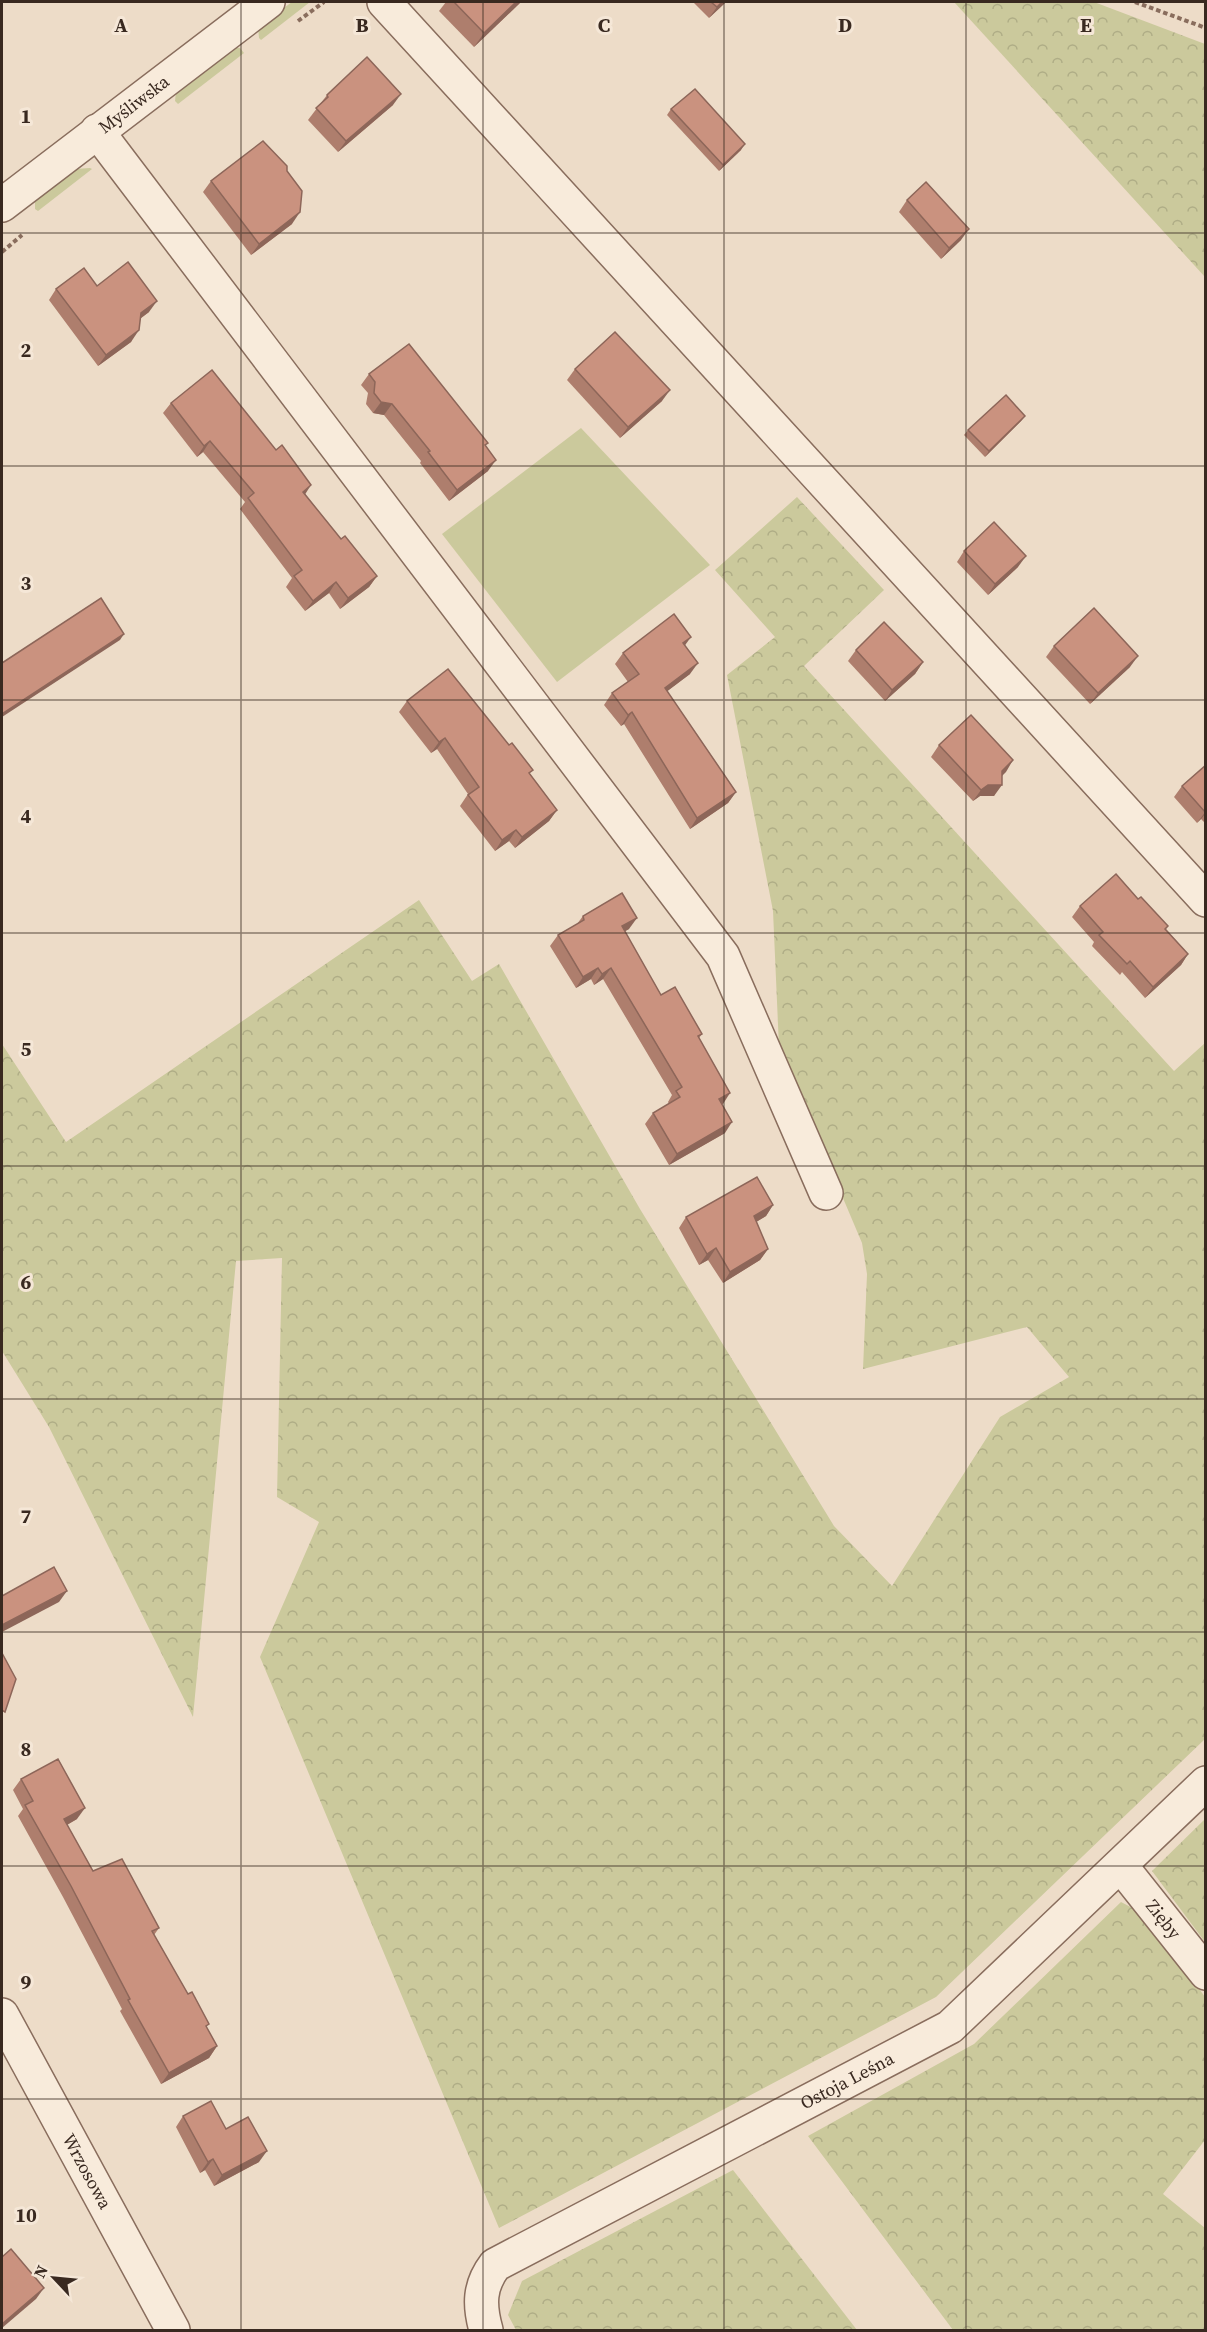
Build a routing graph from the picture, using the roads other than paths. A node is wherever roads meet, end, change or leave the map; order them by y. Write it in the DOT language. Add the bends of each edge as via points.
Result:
graph roads {
  1 [pos="268,2"];
  2 [pos="384,2"];
  3 [pos="97,131"];
  4 [pos="2,205"];
  5 [pos="1206,900"];
  6 [pos="826,1193"];
  7 [pos="1206,1783"];
  8 [pos="1121,1866"];
  9 [pos="1206,1973"];
  10 [pos="2,2014"];
  11 [pos="172,2331"];
  12 [pos="486,2331"];
  1 -- 3 [label="street, Myśliwska"];
  2 -- 5 [label="street"];
  3 -- 4 [label="street, Myśliwska"];
  3 -- 6 [label="street" via="723,956"];
  7 -- 8 [label="street, Ostoja Leśna"];
  8 -- 9 [label="street, Zięby"];
  8 -- 12 [label="street, Ostoja Leśna" via="950,2027 495,2265 481,2293"];
  10 -- 11 [label="street, Wrzosowa"];
}
